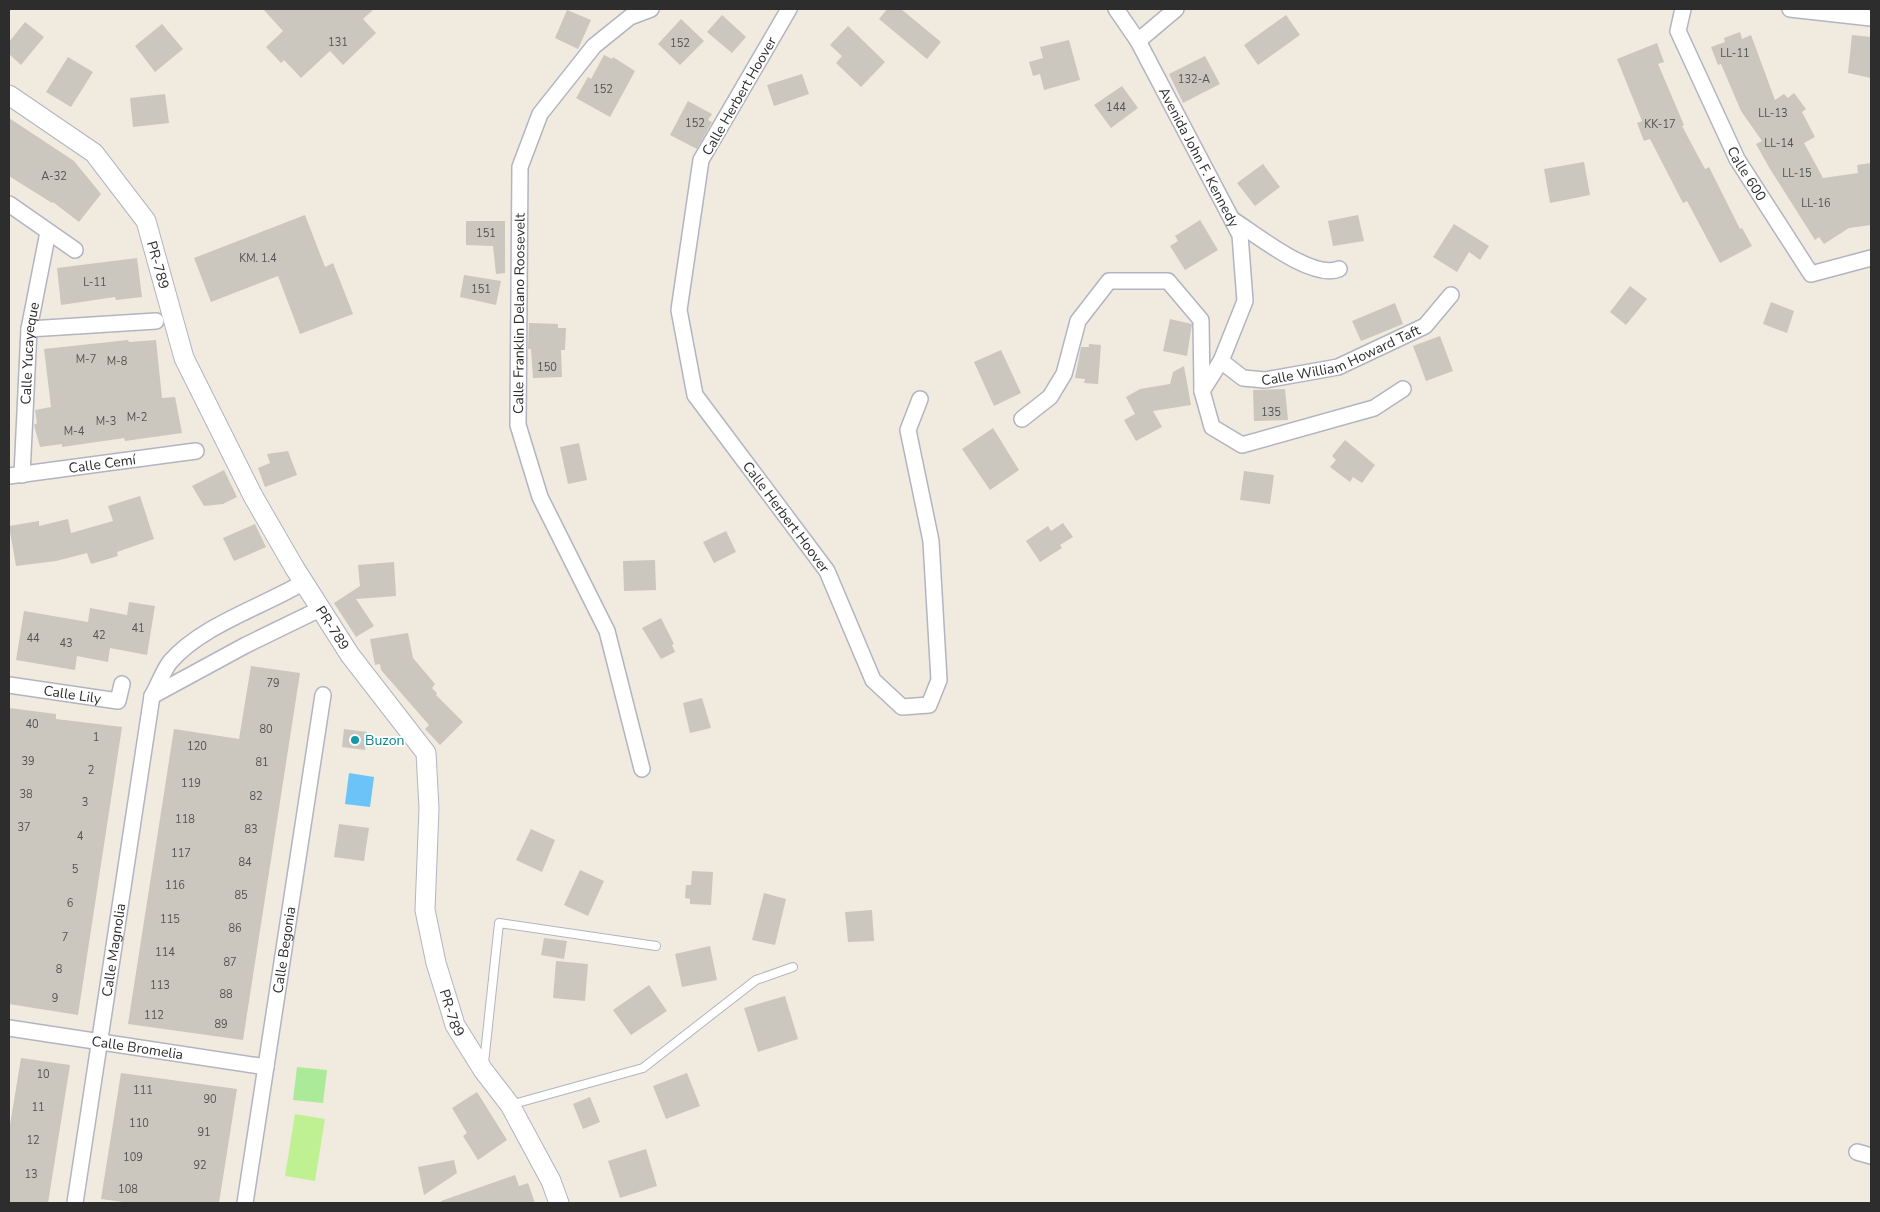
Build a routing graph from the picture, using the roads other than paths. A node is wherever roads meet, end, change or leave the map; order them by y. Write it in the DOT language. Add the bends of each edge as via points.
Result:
graph roads {
  1 [pos="651,9"];
  2 [pos="789,9"];
  3 [pos="1116,9"];
  4 [pos="1176,9"];
  5 [pos="1683,9"];
  6 [pos="1790,9"];
  7 [pos="1871,18"];
  8 [pos="1138,41"];
  9 [pos="9,95"];
  10 [pos="9,204"];
  11 [pos="1231,219"];
  12 [pos="48,232"];
  13 [pos="75,250"];
  14 [pos="1871,258"];
  15 [pos="1339,270"];
  16 [pos="1451,295"];
  17 [pos="156,321"];
  18 [pos="29,330"];
  19 [pos="1222,360"];
  20 [pos="1403,389"];
  21 [pos="1202,391"];
  22 [pos="920,399"];
  23 [pos="1022,419"];
  24 [pos="196,451"];
  25 [pos="16,476"];
  26 [pos="304,582"];
  27 [pos="320,609"];
  28 [pos="122,684"];
  29 [pos="9,685"];
  30 [pos="323,695"];
  31 [pos="152,696"];
  32 [pos="642,769"];
  33 [pos="656,946"];
  34 [pos="793,967"];
  35 [pos="9,1028"];
  36 [pos="101,1042"];
  37 [pos="266,1066"];
  38 [pos="483,1070"];
  39 [pos="510,1106"];
  40 [pos="75,1203"];
  41 [pos="245,1203"];
  42 [pos="559,1203"];
  1 -- 32 [label="street, Calle Franklin Delano Roosevelt" via="630,16 594,46 540,114 520,167 518,425 540,497 607,631"];
  2 -- 22 [label="street, Calle Herbert Hoover" via="701,160 679,310 694,395 827,571 873,680 902,707 929,705 939,680 931,541 908,430"];
  3 -- 8 [label="street, Avenida John F. Kennedy"];
  4 -- 8 [label="street"];
  5 -- 14 [label="street, Calle 600" via="1678,31 1737,160 1811,274"];
  6 -- 7 [label="street"];
  8 -- 11 [label="street, Avenida John F. Kennedy"];
  9 -- 26 [label="street, PR-789 / PR-789" via="94,153 146,221 184,358 253,496"];
  10 -- 12 [label="street"];
  11 -- 15 [label="street" via="1307,268 1330,273"];
  11 -- 19 [label="street, Avenida John F. Kennedy" via="1240,235 1245,301"];
  12 -- 13 [label="street"];
  12 -- 18 [label="street, Calle Yucayeque"];
  16 -- 19 [label="street, Calle William Howard Taft" via="1425,326 1338,367 1264,380 1243,378"];
  17 -- 18 [label="street"];
  18 -- 25 [label="street, Calle Yucayeque"];
  19 -- 21 [label="street, Avenida John F. Kennedy"];
  20 -- 21 [label="street" via="1374,408 1242,445 1212,427"];
  21 -- 23 [label="street" via="1201,320 1174,287 1168,281 1109,281 1078,321 1064,374 1050,398"];
  24 -- 25 [label="street, Calle Cemí"];
  26 -- 27 [label="street, PR-789 / PR-789"];
  26 -- 31 [label="street, Calle Magnolia" via="228,621 187,647 170,663"];
  27 -- 31 [label="street"];
  27 -- 38 [label="street, PR-789 / PR-789" via="350,655 426,753 429,808 425,910 436,963 455,1025"];
  28 -- 29 [label="street, Calle Lily" via="118,700"];
  30 -- 37 [label="street, Calle Begonia"];
  31 -- 36 [label="street, Calle Magnolia"];
  33 -- 38 [label="lane" via="500,923"];
  34 -- 39 [label="lane" via="756,980 643,1068"];
  35 -- 36 [label="street, Calle Bromelia"];
  36 -- 37 [label="street, Calle Bromelia"];
  36 -- 40 [label="street, Calle Magnolia"];
  37 -- 41 [label="street, Calle Begonia"];
  38 -- 39 [label="street, PR-789 / PR-789"];
  39 -- 42 [label="street, PR-789 / PR-789" via="551,1181"];
}
